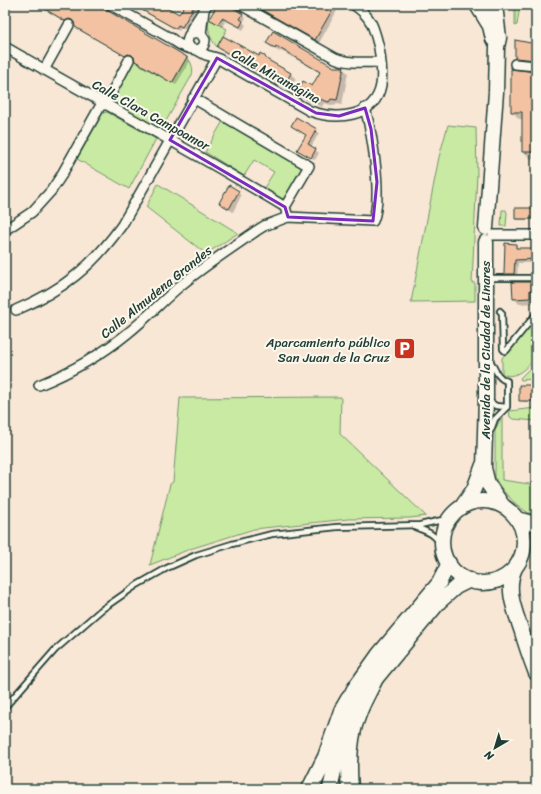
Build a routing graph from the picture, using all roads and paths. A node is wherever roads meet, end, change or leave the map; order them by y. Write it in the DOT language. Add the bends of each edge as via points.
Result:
graph roads {
  1 [pos="111,5"];
  2 [pos="241,5"];
  3 [pos="354,5"];
  4 [pos="477,5"];
  5 [pos="495,5"];
  6 [pos="206,7"];
  7 [pos="70,25"];
  8 [pos="201,34"];
  9 [pos="189,36"];
  10 [pos="172,39"];
  11 [pos="5,47"];
  12 [pos="197,47"];
  13 [pos="497,47"];
  14 [pos="206,55"];
  15 [pos="217,58"];
  16 [pos="130,60"];
  17 [pos="381,62"];
  18 [pos="514,64"];
  19 [pos="536,66"];
  20 [pos="44,70"];
  21 [pos="207,73"];
  22 [pos="193,98"];
  23 [pos="103,104"];
  24 [pos="366,108"];
  25 [pos="170,140"];
  26 [pos="285,207"];
  27 [pos="288,217"];
  28 [pos="5,230"];
  29 [pos="488,235"];
  30 [pos="536,235"];
  31 [pos="485,278"];
  32 [pos="536,278"];
  33 [pos="16,310"];
  34 [pos="500,311"];
  35 [pos="536,314"];
  36 [pos="485,351"];
  37 [pos="39,385"];
  38 [pos="486,398"];
  39 [pos="507,407"];
  40 [pos="484,455"];
  41 [pos="503,506"];
  42 [pos="462,508"];
  43 [pos="451,518"];
  44 [pos="517,519"];
  45 [pos="536,524"];
  46 [pos="411,525"];
  47 [pos="536,543"];
  48 [pos="443,548"];
  49 [pos="449,563"];
  50 [pos="518,563"];
  51 [pos="476,581"];
  52 [pos="512,604"];
  53 [pos="536,673"];
  54 [pos="374,680"];
  55 [pos="349,699"];
  56 [pos="5,706"];
  57 [pos="339,749"];
  58 [pos="310,789"];
  59 [pos="330,789"];
  60 [pos="350,789"];
  1 -- 10 [label="street"];
  2 -- 17 [label="street" via="335,58 355,62"];
  3 -- 17 [label="street" via="372,23"];
  4 -- 13 [label="main road, Avenida de la Ciudad de Linares" via="490,26"];
  5 -- 13 [label="main road, Avenida de la Ciudad de Linares" via="499,38"];
  6 -- 8 [label="street"];
  6 -- 9 [label="street"];
  7 -- 20 [label="street"];
  8 -- 9 [label="street" via="195,32"];
  8 -- 12 [label="street" via="204,38"];
  9 -- 10 [label="street"];
  9 -- 12 [label="street" via="187,43"];
  10 -- 12 [label="street" via="176,43"];
  11 -- 20 [label="street, Calle Clara Campoamor"];
  12 -- 14 [label="street, Calle Miramágina"];
  12 -- 15 [label="street, Calle Miramágina"];
  13 -- 29 [label="main road, Avenida de la Ciudad de Linares"];
  14 -- 15 [label="street, Calle Miramágina"];
  14 -- 21 [label="street"];
  15 -- 21 [label="street"];
  15 -- 24 [label="street, Calle Miramágina" via="316,113 339,116"];
  16 -- 23 [label="street"];
  17 -- 24 [label="street" via="380,88"];
  18 -- 19 [label="street"];
  20 -- 23 [label="street, Calle Clara Campoamor"];
  21 -- 22 [label="street"];
  22 -- 25 [label="street"];
  22 -- 26 [label="street" via="309,166"];
  23 -- 25 [label="street, Calle Clara Campoamor"];
  23 -- 28 [label="street" via="51,191 32,212"];
  24 -- 27 [label="street, Calle Almudena Grandes" via="377,182 376,214 373,221"];
  25 -- 26 [label="street, Calle Clara Campoamor"];
  25 -- 33 [label="street" via="122,225 102,251 68,283"];
  26 -- 27 [label="street"];
  27 -- 37 [label="street, Calle Almudena Grandes" via="264,226 190,277 110,346 71,371"];
  29 -- 30 [label="street"];
  29 -- 31 [label="main road, Avenida de la Ciudad de Linares"];
  31 -- 32 [label="lane"];
  31 -- 36 [label="main road, Avenida de la Ciudad de Linares"];
  34 -- 35 [label="lane" via="505,351"];
  36 -- 38 [label="main road, Avenida de la Ciudad de Linares"];
  36 -- 39 [label="lane" via="499,375 507,381"];
  38 -- 39 [label="lane" via="496,406"];
  38 -- 40 [label="main road, Avenida de la Ciudad de Linares"];
  39 -- 40 [label="lane" via="492,424"];
  40 -- 41 [label="main road, Avenida de la Ciudad de Linares" via="485,477"];
  40 -- 42 [label="main road, Avenida de la Ciudad de Linares" via="476,485"];
  41 -- 42 [label="main road" via="485,501"];
  41 -- 44 [label="main road"];
  42 -- 43 [label="main road"];
  43 -- 46 [label="lane"];
  43 -- 48 [label="main road" via="445,530"];
  44 -- 45 [label="main road"];
  44 -- 50 [label="main road" via="524,535"];
  46 -- 48 [label="lane" via="432,534"];
  46 -- 56 [label="lane" via="336,527 272,534 212,550 180,562 137,585 87,621 55,650"];
  47 -- 50 [label="main road"];
  48 -- 49 [label="main road"];
  49 -- 51 [label="main road" via="458,573"];
  49 -- 55 [label="main road" via="439,583 379,654"];
  50 -- 51 [label="main road" via="500,579 491,582"];
  50 -- 52 [label="main road" via="512,575"];
  51 -- 52 [label="main road" via="492,586"];
  51 -- 54 [label="main road" via="456,587 439,602"];
  52 -- 53 [label="main road"];
  54 -- 57 [label="main road" via="354,710"];
  54 -- 60 [label="highway" via="357,715 348,759"];
  55 -- 57 [label="main road"];
  55 -- 58 [label="highway" via="342,710 326,757"];
  57 -- 59 [label="main road"];
}
